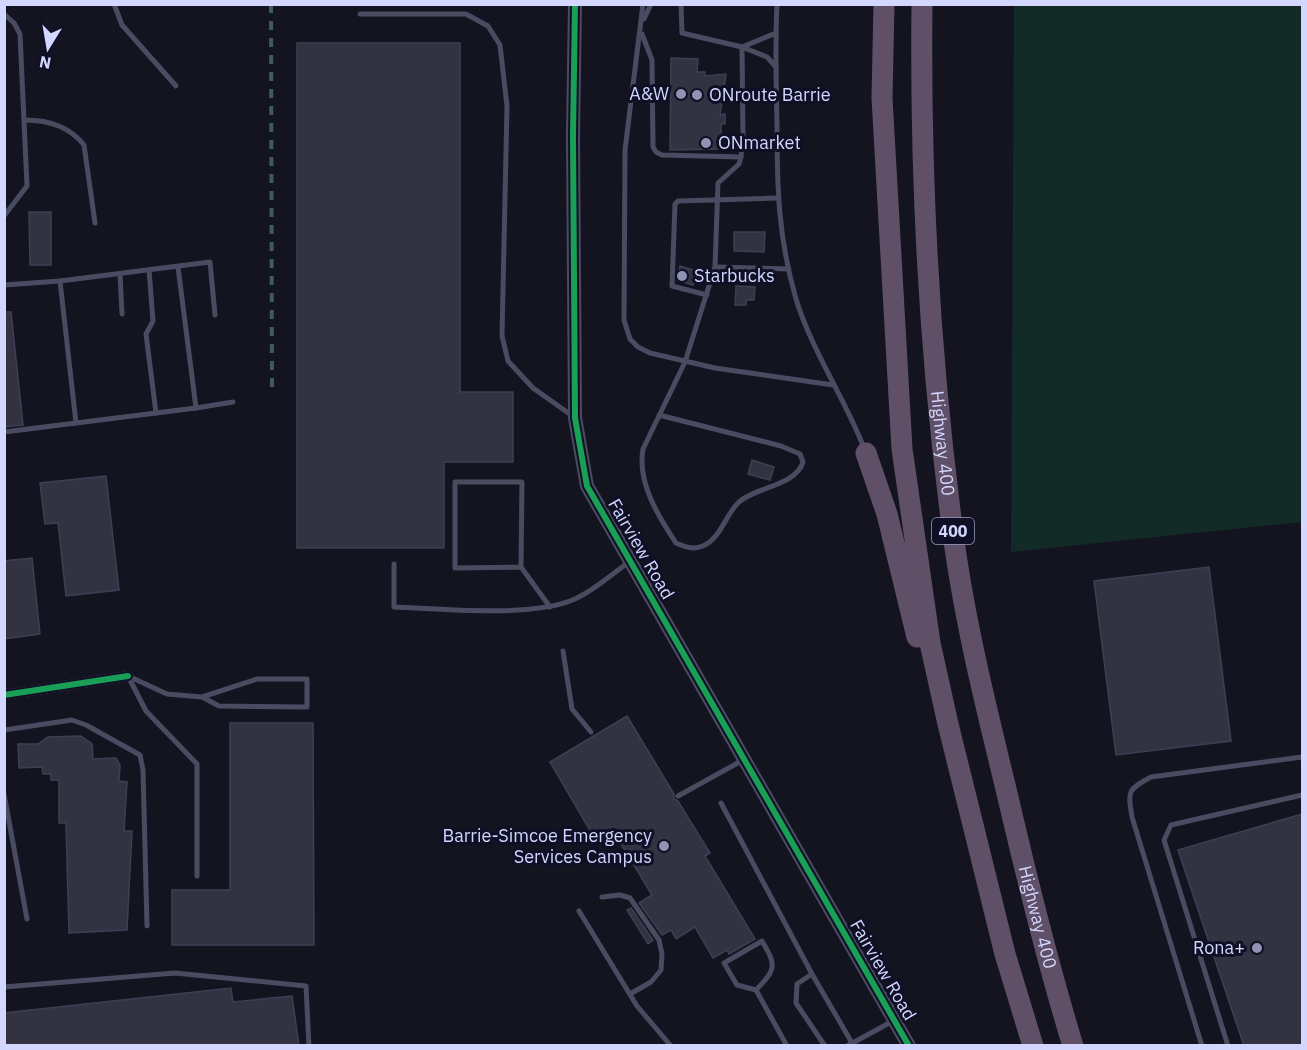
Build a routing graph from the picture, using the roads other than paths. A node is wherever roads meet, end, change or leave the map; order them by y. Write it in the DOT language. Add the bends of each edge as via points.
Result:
graph roads {
  1 [pos="114,4"];
  2 [pos="575,4"];
  3 [pos="643,4"];
  4 [pos="651,4"];
  5 [pos="681,4"];
  6 [pos="777,4"];
  7 [pos="884,4"];
  8 [pos="922,4"];
  9 [pos="4,14"];
  10 [pos="360,14"];
  11 [pos="642,23"];
  12 [pos="641,33"];
  13 [pos="776,33"];
  14 [pos="742,47"];
  15 [pos="776,67"];
  16 [pos="176,86"];
  17 [pos="25,120"];
  18 [pos="741,157"];
  19 [pos="777,198"];
  20 [pos="717,200"];
  21 [pos="4,216"];
  22 [pos="95,223"];
  23 [pos="178,267"];
  24 [pos="715,267"];
  25 [pos="789,269"];
  26 [pos="148,270"];
  27 [pos="120,274"];
  28 [pos="60,281"];
  29 [pos="4,285"];
  30 [pos="706,295"];
  31 [pos="122,314"];
  32 [pos="215,315"];
  33 [pos="685,362"];
  34 [pos="833,385"];
  35 [pos="233,402"];
  36 [pos="196,408"];
  37 [pos="156,413"];
  38 [pos="659,415"];
  39 [pos="575,418"];
  40 [pos="76,423"];
  41 [pos="4,432"];
  42 [pos="866,453"];
  43 [pos="630,561"];
  44 [pos="393,564"];
  45 [pos="521,567"];
  46 [pos="550,607"];
  47 [pos="563,651"];
  48 [pos="128,676"];
  49 [pos="4,695"];
  50 [pos="202,697"];
  51 [pos="948,724"];
  52 [pos="4,730"];
  53 [pos="591,732"];
  54 [pos="1302,757"];
  55 [pos="744,759"];
  56 [pos="4,794"];
  57 [pos="1302,795"];
  58 [pos="678,796"];
  59 [pos="721,803"];
  60 [pos="197,876"];
  61 [pos="602,897"];
  62 [pos="579,910"];
  63 [pos="27,919"];
  64 [pos="147,926"];
  65 [pos="812,974"];
  66 [pos="4,987"];
  67 [pos="756,990"];
  68 [pos="630,994"];
  69 [pos="894,1020"];
  70 [pos="850,1045"];
  71 [pos="309,1046"];
  72 [pos="671,1046"];
  73 [pos="787,1046"];
  74 [pos="825,1046"];
  75 [pos="909,1046"];
  76 [pos="1033,1046"];
  77 [pos="1073,1046"];
  78 [pos="1202,1046"];
  79 [pos="1228,1046"];
  1 -- 16 [label="lane" via="122,25"];
  2 -- 39 [label="street, Fairview Road"];
  3 -- 11 [label="lane"];
  4 -- 11 [label="lane"];
  5 -- 14 [label="lane" via="682,33"];
  6 -- 13 [label="lane"];
  7 -- 51 [label="highway, Highway 400 / 400" via="882,98 902,449 930,643"];
  8 -- 77 [label="highway, Highway 400 / 400" via="920,105 930,328 951,520 972,651 1041,935"];
  9 -- 17 [label="lane" via="20,34"];
  10 -- 39 [label="lane" via="466,14 488,26 500,45 507,106 502,336 508,361 514,368 533,388"];
  11 -- 12 [label="lane"];
  12 -- 18 [label="lane" via="652,60 656,152"];
  12 -- 33 [label="lane" via="625,150 624,320 630,339 638,347"];
  13 -- 14 [label="lane"];
  13 -- 15 [label="lane"];
  14 -- 15 [label="lane" via="767,57"];
  14 -- 18 [label="lane"];
  15 -- 19 [label="lane"];
  17 -- 21 [label="lane" via="27,186"];
  17 -- 22 [label="lane" via="54,124 78,137 84,145"];
  18 -- 20 [label="lane" via="739,165 718,183"];
  19 -- 20 [label="lane"];
  19 -- 25 [label="lane"];
  20 -- 24 [label="lane"];
  20 -- 30 [label="lane" via="678,201 674,208 672,286"];
  23 -- 26 [label="lane"];
  23 -- 32 [label="lane" via="210,262"];
  23 -- 36 [label="lane"];
  24 -- 25 [label="lane"];
  24 -- 30 [label="lane"];
  25 -- 34 [label="lane" via="797,301"];
  26 -- 27 [label="lane"];
  26 -- 37 [label="lane" via="153,321 146,334"];
  27 -- 28 [label="lane"];
  27 -- 31 [label="lane"];
  28 -- 29 [label="lane"];
  28 -- 40 [label="lane"];
  30 -- 33 [label="lane"];
  33 -- 34 [label="lane"];
  33 -- 38 [label="lane"];
  34 -- 42 [label="lane"];
  35 -- 36 [label="lane"];
  36 -- 37 [label="lane"];
  37 -- 40 [label="lane"];
  38 -- 38 [label="lane" via="641,460 653,505 676,543 686,547 696,549 705,545 740,501 791,477 802,467 800,454 781,446"];
  39 -- 43 [label="street, Fairview Road" via="587,486"];
  40 -- 41 [label="lane"];
  42 -- 51 [label="highway" via="887,514 924,666"];
  43 -- 46 [label="lane" via="575,599"];
  43 -- 55 [label="street, Fairview Road"];
  44 -- 46 [label="lane" via="394,607"];
  45 -- 45 [label="lane" via="455,568 455,482 522,482"];
  45 -- 46 [label="lane"];
  47 -- 53 [label="lane" via="572,709"];
  48 -- 49 [label="street"];
  48 -- 50 [label="lane" via="167,694"];
  48 -- 60 [label="lane" via="146,711 197,764"];
  50 -- 50 [label="lane" via="256,679 307,679 307,707 219,706"];
  51 -- 76 [label="highway, Highway 400 / 400" via="1005,954"];
  52 -- 64 [label="lane" via="72,720 140,755 144,770"];
  54 -- 78 [label="lane" via="1151,777 1133,787 1130,794 1132,817"];
  55 -- 58 [label="lane"];
  55 -- 69 [label="street, Fairview Road"];
  56 -- 63 [label="lane"];
  57 -- 79 [label="lane" via="1171,825 1164,840"];
  59 -- 65 [label="lane"];
  61 -- 68 [label="lane" via="630,898 659,940 661,970 651,982"];
  62 -- 68 [label="lane"];
  65 -- 70 [label="lane"];
  65 -- 74 [label="lane" via="797,984 796,1003"];
  66 -- 71 [label="lane" via="175,973 306,986"];
  67 -- 67 [label="lane" via="737,985 724,963 762,941 773,958 771,974"];
  67 -- 73 [label="lane"];
  68 -- 72 [label="lane"];
  69 -- 70 [label="lane"];
  69 -- 75 [label="street, Fairview Road"];
}
